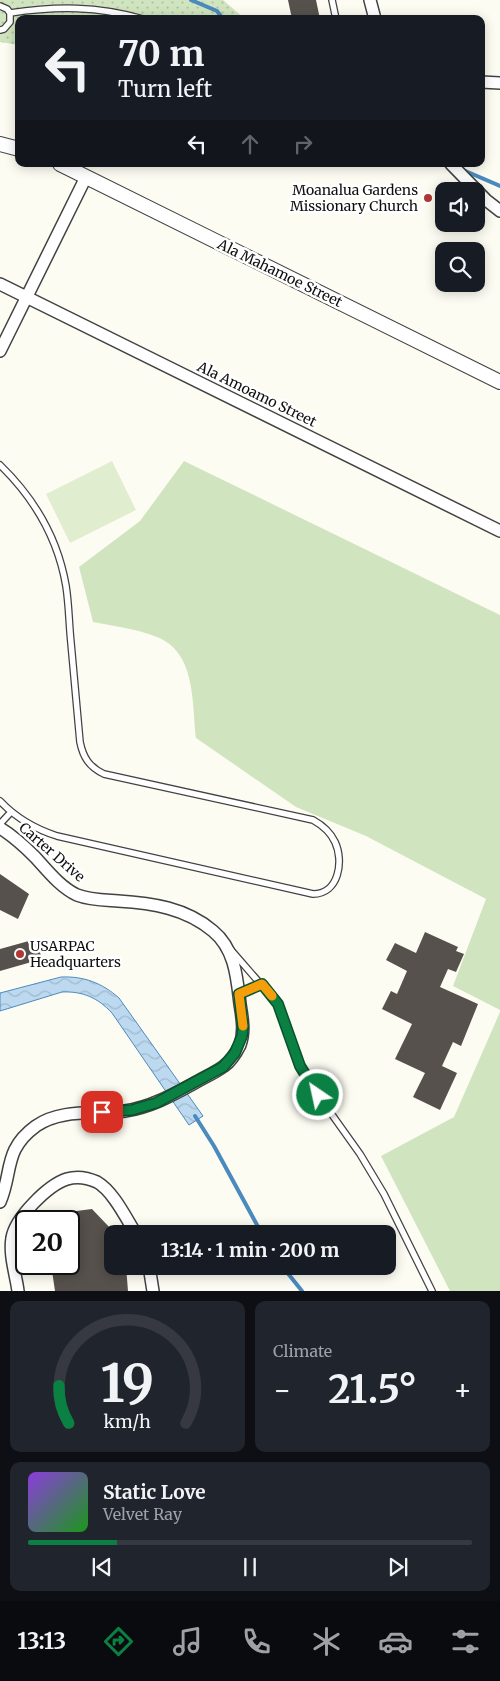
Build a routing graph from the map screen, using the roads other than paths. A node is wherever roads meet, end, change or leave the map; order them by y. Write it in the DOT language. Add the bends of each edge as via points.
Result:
graph roads {
  1 [pos="332,0"];
  2 [pos="370,0"];
  3 [pos="0,6"];
  4 [pos="10,13"];
  5 [pos="129,15"];
  6 [pos="335,15"];
  7 [pos="374,15"];
  8 [pos="0,30"];
  9 [pos="485,82"];
  10 [pos="500,83"];
  11 [pos="0,144"];
  12 [pos="15,148"];
  13 [pos="66,167"];
  14 [pos="454,167"];
  15 [pos="86,177"];
  16 [pos="500,211"];
  17 [pos="0,284"];
  18 [pos="26,296"];
  19 [pos="0,351"];
  20 [pos="500,382"];
  21 [pos="0,465"];
  22 [pos="500,531"];
  23 [pos="0,801"];
  24 [pos="12,812"];
  25 [pos="0,826"];
  26 [pos="223,941"];
  27 [pos="262,984"];
  28 [pos="239,994"];
  29 [pos="0,1202"];
  30 [pos="130,1225"];
  31 [pos="150,1275"];
  32 [pos="18,1291"];
  33 [pos="153,1291"];
  34 [pos="432,1291"];
  1 -- 6 [label="lane"];
  2 -- 7 [label="street"];
  3 -- 4 [label="lane"];
  4 -- 5 [label="lane" via="42,8 91,8"];
  4 -- 8 [label="lane" via="8,26"];
  9 -- 10 [label="street"];
  11 -- 12 [label="street"];
  13 -- 15 [label="street, Ala Mahamoe Street"];
  14 -- 16 [label="street"];
  15 -- 18 [label="street"];
  15 -- 20 [label="street, Ala Mahamoe Street"];
  17 -- 18 [label="street, Ala Amoamo Street"];
  18 -- 19 [label="street"];
  18 -- 22 [label="street, Ala Amoamo Street"];
  21 -- 24 [label="lane" via="33,504 60,561 66,588 81,749 93,768 104,774 312,820 326,829 336,843 338,869 332,886 314,894 57,836"];
  23 -- 24 [label="lane"];
  24 -- 25 [label="lane"];
  25 -- 26 [label="street, Carter Drive" via="71,892 90,899 170,908 203,924"];
  26 -- 27 [label="lane"];
  26 -- 28 [label="street, Carter Drive" via="234,966"];
  27 -- 28 [label="lane"];
  27 -- 34 [label="lane" via="280,1008 303,1074 384,1194"];
  28 -- 29 [label="street, Carter Drive" via="242,1036 235,1053 223,1067 167,1098 132,1110 66,1115 46,1120 23,1138 13,1154"];
  30 -- 32 [label="street" via="104,1187 83,1178 60,1182 27,1209 14,1228 11,1246"];
  31 -- 33 [label="street"];
}
